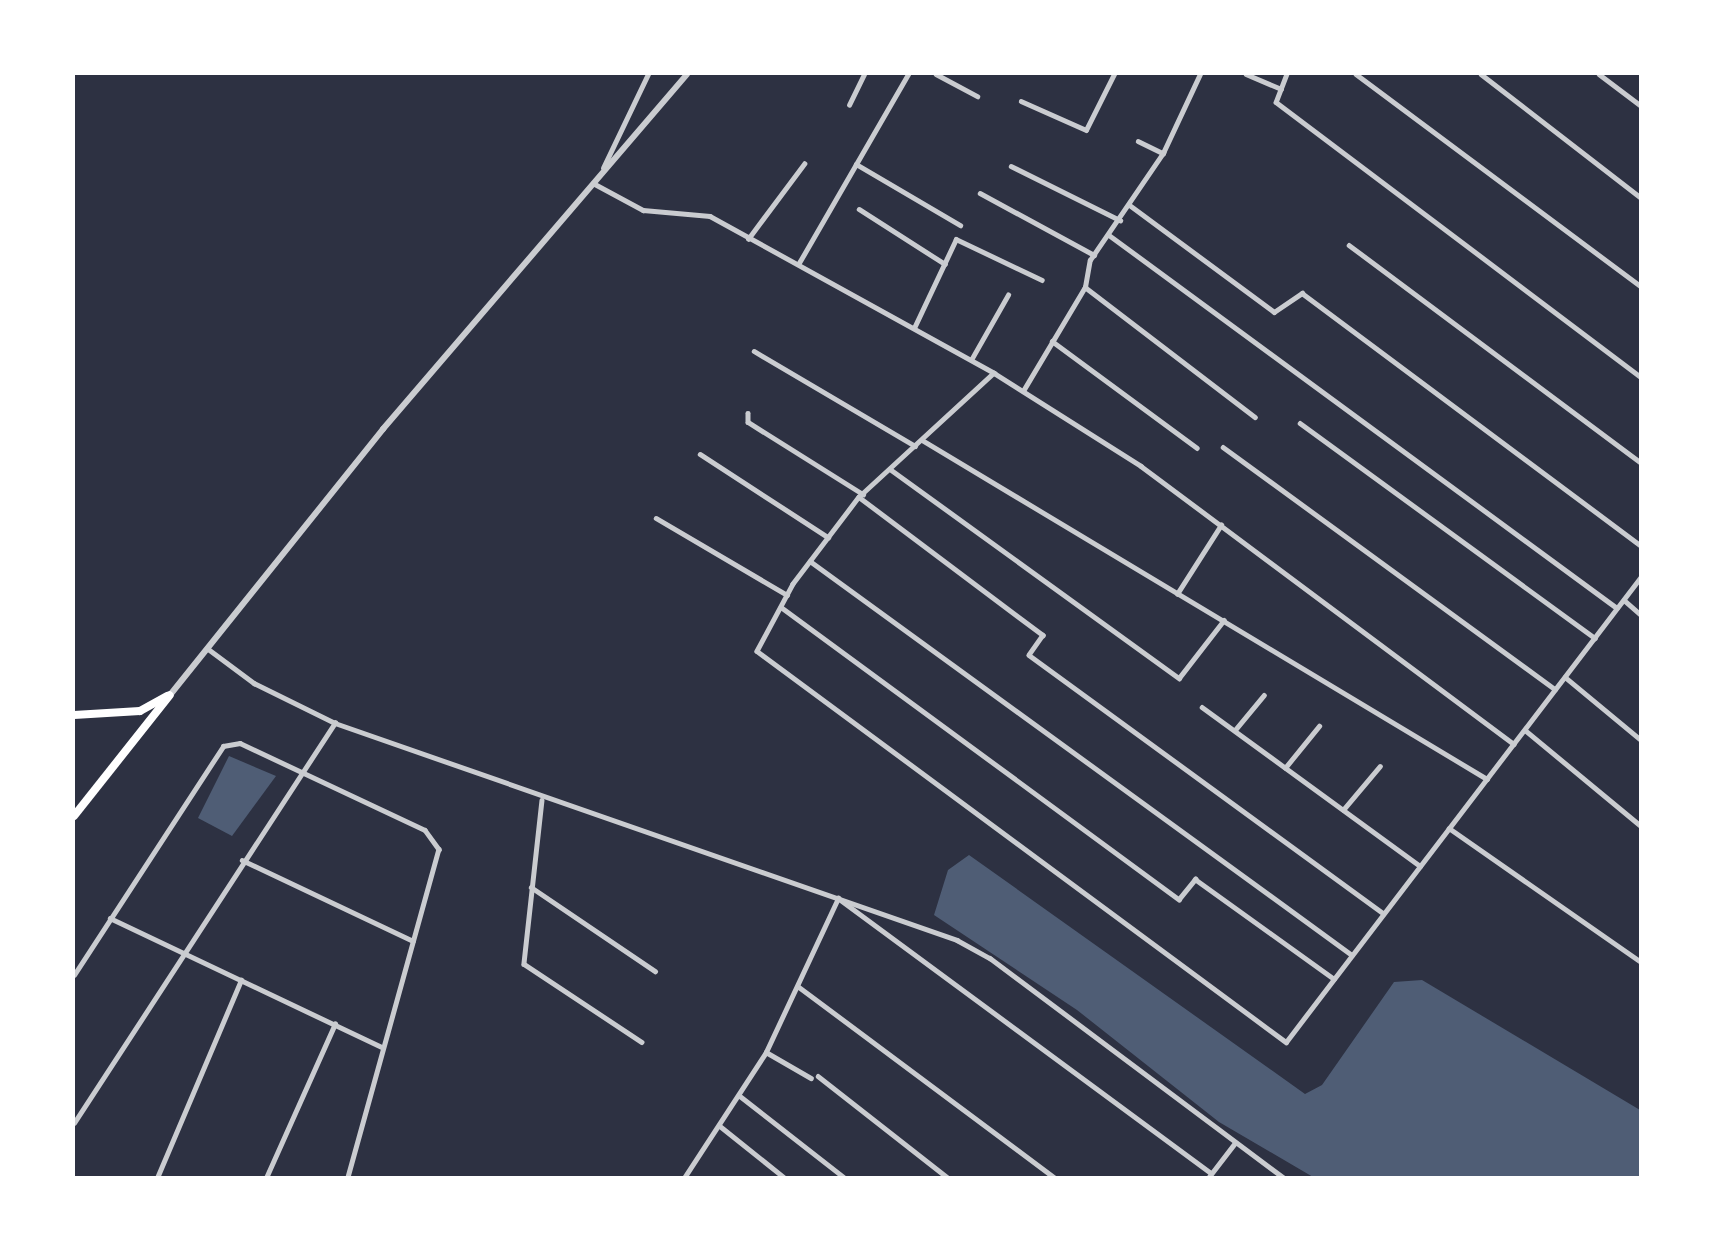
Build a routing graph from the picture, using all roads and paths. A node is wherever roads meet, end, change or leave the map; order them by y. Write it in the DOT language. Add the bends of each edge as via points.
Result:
graph roads {
  1 [pos="648,74"];
  2 [pos="687,74"];
  3 [pos="864,74"];
  4 [pos="908,74"];
  5 [pos="936,74"];
  6 [pos="1114,74"];
  7 [pos="1200,74"];
  8 [pos="1246,74"];
  9 [pos="1287,74"];
  10 [pos="1356,74"];
  11 [pos="1481,74"];
  12 [pos="1599,74"];
  13 [pos="1281,89"];
  14 [pos="977,96"];
  15 [pos="1021,101"];
  16 [pos="849,105"];
  17 [pos="1640,105"];
  18 [pos="1138,141"];
  19 [pos="1163,153"];
  20 [pos="804,164"];
  21 [pos="856,164"];
  22 [pos="1011,166"];
  23 [pos="603,167"];
  24 [pos="591,182"];
  25 [pos="980,193"];
  26 [pos="1640,197"];
  27 [pos="1131,206"];
  28 [pos="859,209"];
  29 [pos="1120,220"];
  30 [pos="960,225"];
  31 [pos="1109,235"];
  32 [pos="748,239"];
  33 [pos="1349,245"];
  34 [pos="1094,254"];
  35 [pos="799,263"];
  36 [pos="945,264"];
  37 [pos="1042,280"];
  38 [pos="1640,286"];
  39 [pos="1084,287"];
  40 [pos="1008,295"];
  41 [pos="914,328"];
  42 [pos="1052,341"];
  43 [pos="754,351"];
  44 [pos="971,360"];
  45 [pos="995,373"];
  46 [pos="1640,376"];
  47 [pos="1023,391"];
  48 [pos="748,413"];
  49 [pos="1255,417"];
  50 [pos="1300,423"];
  51 [pos="922,440"];
  52 [pos="915,446"];
  53 [pos="1223,447"];
  54 [pos="1197,448"];
  55 [pos="700,454"];
  56 [pos="1640,461"];
  57 [pos="890,469"];
  58 [pos="861,496"];
  59 [pos="656,518"];
  60 [pos="1221,525"];
  61 [pos="828,537"];
  62 [pos="1640,545"];
  63 [pos="810,561"];
  64 [pos="1640,578"];
  65 [pos="1177,594"];
  66 [pos="787,595"];
  67 [pos="1624,600"];
  68 [pos="781,607"];
  69 [pos="1617,608"];
  70 [pos="1640,614"];
  71 [pos="1224,620"];
  72 [pos="1595,638"];
  73 [pos="207,648"];
  74 [pos="1565,677"];
  75 [pos="1555,689"];
  76 [pos="170,695"];
  77 [pos="1264,695"];
  78 [pos="1202,707"];
  79 [pos="76,714"];
  80 [pos="335,723"];
  81 [pos="1319,726"];
  82 [pos="1235,730"];
  83 [pos="1525,730"];
  84 [pos="1640,739"];
  85 [pos="1514,744"];
  86 [pos="1380,766"];
  87 [pos="1285,768"];
  88 [pos="300,774"];
  89 [pos="1487,779"];
  90 [pos="542,800"];
  91 [pos="1343,810"];
  92 [pos="74,817"];
  93 [pos="1640,825"];
  94 [pos="1449,828"];
  95 [pos="242,860"];
  96 [pos="1420,866"];
  97 [pos="530,886"];
  98 [pos="838,898"];
  99 [pos="1383,913"];
  100 [pos="110,918"];
  101 [pos="413,941"];
  102 [pos="183,948"];
  103 [pos="1352,955"];
  104 [pos="1640,961"];
  105 [pos="655,971"];
  106 [pos="74,975"];
  107 [pos="1334,979"];
  108 [pos="241,981"];
  109 [pos="799,987"];
  110 [pos="335,1024"];
  111 [pos="642,1042"];
  112 [pos="382,1047"];
  113 [pos="766,1052"];
  114 [pos="818,1076"];
  115 [pos="811,1078"];
  116 [pos="740,1096"];
  117 [pos="74,1123"];
  118 [pos="719,1126"];
  119 [pos="1236,1143"];
  120 [pos="1210,1175"];
  121 [pos="157,1178"];
  122 [pos="265,1178"];
  123 [pos="348,1178"];
  124 [pos="684,1178"];
  125 [pos="785,1178"];
  126 [pos="845,1178"];
  127 [pos="948,1178"];
  128 [pos="1055,1178"];
  129 [pos="1284,1178"];
  1 -- 23 [label="street"];
  2 -- 23 [label="street"];
  3 -- 16 [label="street"];
  4 -- 21 [label="street"];
  5 -- 14 [label="street"];
  6 -- 15 [label="street" via="1086,130"];
  7 -- 19 [label="street"];
  8 -- 13 [label="street"];
  9 -- 13 [label="street"];
  10 -- 38 [label="street"];
  11 -- 26 [label="street"];
  12 -- 17 [label="street"];
  13 -- 46 [label="street" via="1276,102"];
  18 -- 19 [label="street"];
  19 -- 27 [label="street"];
  20 -- 32 [label="street"];
  21 -- 30 [label="street"];
  21 -- 35 [label="street"];
  22 -- 29 [label="street"];
  23 -- 24 [label="street"];
  24 -- 32 [label="street" via="643,210 710,216"];
  24 -- 73 [label="street"];
  25 -- 34 [label="street"];
  27 -- 29 [label="street"];
  27 -- 62 [label="street" via="1274,312 1302,293"];
  28 -- 36 [label="street"];
  29 -- 31 [label="street"];
  31 -- 34 [label="street"];
  31 -- 69 [label="street"];
  32 -- 35 [label="street"];
  33 -- 56 [label="street"];
  34 -- 39 [label="street"];
  35 -- 41 [label="street"];
  36 -- 37 [label="street" via="956,239"];
  36 -- 41 [label="street"];
  39 -- 42 [label="street"];
  39 -- 49 [label="street"];
  40 -- 44 [label="street"];
  41 -- 44 [label="street"];
  42 -- 47 [label="street"];
  42 -- 54 [label="street"];
  43 -- 52 [label="street"];
  44 -- 45 [label="street"];
  45 -- 47 [label="street"];
  45 -- 51 [label="street"];
  47 -- 60 [label="street"];
  48 -- 58 [label="street" via="748,422"];
  50 -- 72 [label="street"];
  51 -- 52 [label="street"];
  51 -- 65 [label="street"];
  52 -- 57 [label="street"];
  53 -- 75 [label="street"];
  55 -- 61 [label="street"];
  57 -- 58 [label="street"];
  57 -- 71 [label="street" via="1179,678"];
  58 -- 61 [label="street"];
  58 -- 99 [label="street" via="1043,635 1030,654"];
  59 -- 66 [label="street"];
  60 -- 65 [label="street"];
  60 -- 85 [label="street"];
  61 -- 63 [label="street"];
  63 -- 66 [label="street"];
  63 -- 103 [label="street"];
  64 -- 67 [label="street"];
  65 -- 71 [label="street"];
  66 -- 68 [label="street"];
  67 -- 69 [label="street"];
  67 -- 70 [label="street"];
  68 -- 107 [label="street" via="1179,899 1195,879"];
  68 -- 107 [label="street" via="757,651 1286,1042"];
  69 -- 72 [label="street"];
  71 -- 89 [label="street"];
  72 -- 74 [label="street"];
  73 -- 76 [label="street"];
  73 -- 80 [label="street" via="254,683"];
  74 -- 75 [label="street"];
  74 -- 84 [label="street"];
  75 -- 83 [label="street"];
  76 -- 79 [label="highway" via="140,711"];
  76 -- 92 [label="highway"];
  77 -- 82 [label="street"];
  78 -- 82 [label="street"];
  80 -- 88 [label="street"];
  80 -- 90 [label="street"];
  81 -- 87 [label="street"];
  82 -- 87 [label="street"];
  83 -- 85 [label="street"];
  83 -- 93 [label="street"];
  85 -- 89 [label="street"];
  86 -- 91 [label="street"];
  87 -- 91 [label="street"];
  88 -- 95 [label="street"];
  88 -- 100 [label="street" via="240,743 223,746"];
  88 -- 101 [label="street" via="436,840"];
  89 -- 94 [label="street"];
  90 -- 97 [label="street"];
  90 -- 98 [label="street"];
  91 -- 96 [label="street"];
  94 -- 96 [label="street"];
  94 -- 104 [label="street"];
  95 -- 101 [label="street"];
  95 -- 102 [label="street"];
  96 -- 99 [label="street"];
  97 -- 105 [label="street"];
  97 -- 111 [label="street" via="524,964"];
  98 -- 109 [label="street"];
  98 -- 119 [label="street" via="990,958"];
  98 -- 120 [label="street"];
  99 -- 103 [label="street"];
  100 -- 102 [label="street"];
  100 -- 106 [label="street"];
  101 -- 112 [label="street"];
  102 -- 108 [label="street"];
  102 -- 117 [label="street"];
  103 -- 107 [label="street"];
  108 -- 110 [label="street"];
  108 -- 121 [label="street"];
  109 -- 113 [label="street"];
  109 -- 128 [label="street"];
  110 -- 112 [label="street"];
  110 -- 122 [label="street"];
  112 -- 123 [label="street"];
  113 -- 115 [label="street"];
  113 -- 116 [label="street"];
  114 -- 127 [label="street"];
  116 -- 118 [label="street"];
  116 -- 126 [label="street"];
  118 -- 124 [label="street"];
  118 -- 125 [label="street"];
  119 -- 120 [label="street"];
  119 -- 129 [label="street"];
}
